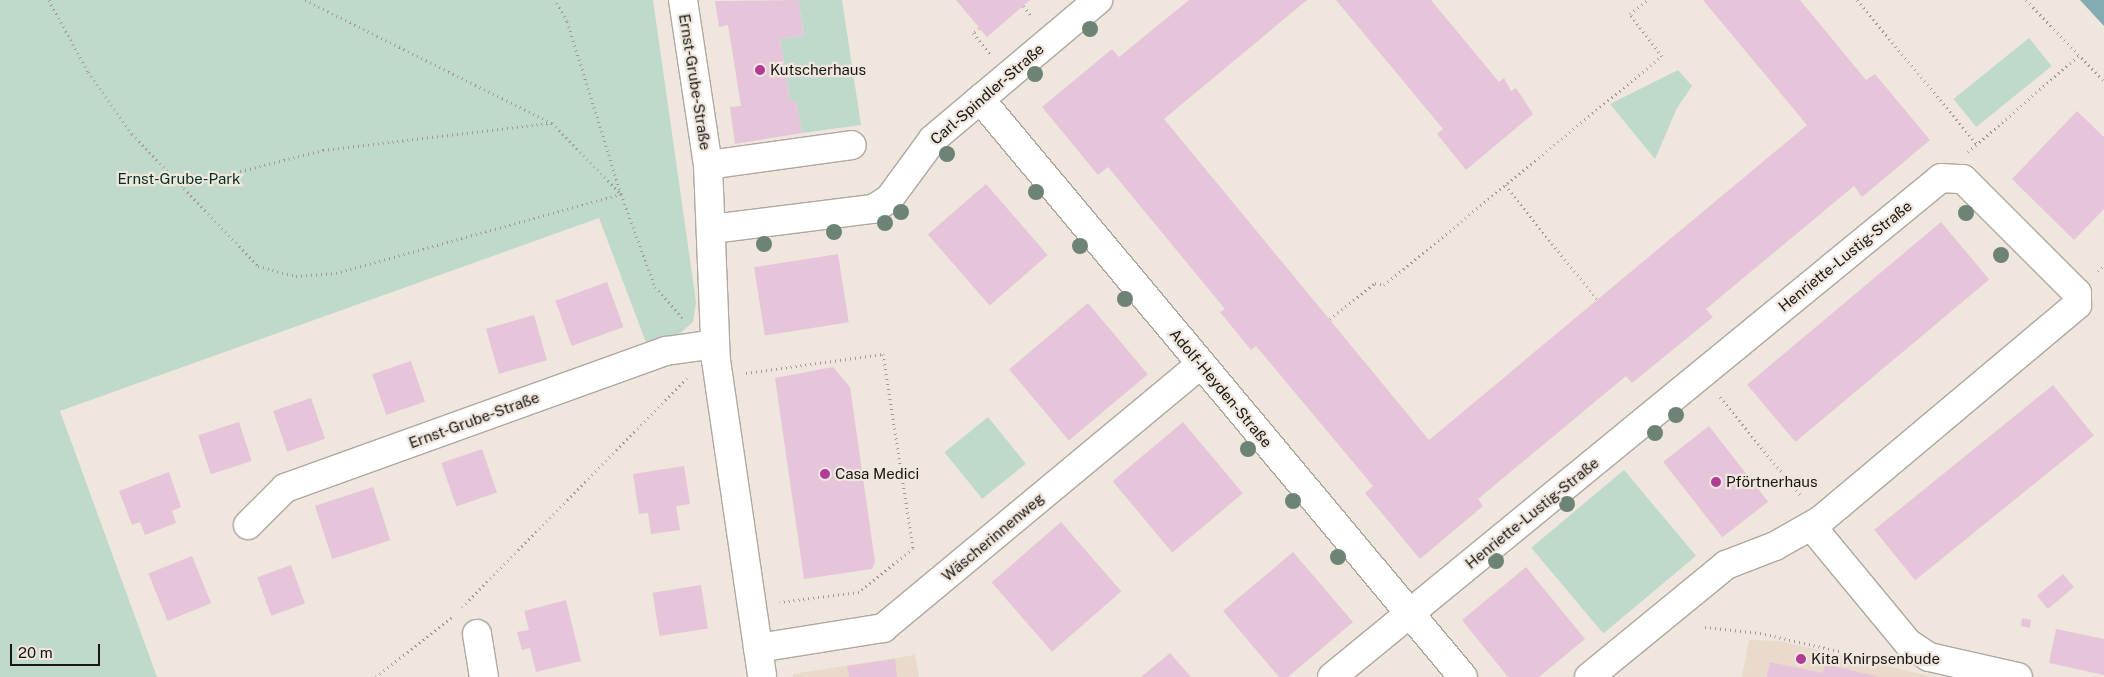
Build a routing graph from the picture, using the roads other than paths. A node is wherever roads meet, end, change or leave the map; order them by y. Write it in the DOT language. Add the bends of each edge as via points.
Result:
graph roads {
  1 [pos="683,0"];
  2 [pos="1098,0"];
  3 [pos="980,99"];
  4 [pos="852,145"];
  5 [pos="708,164"];
  6 [pos="712,229"];
  7 [pos="716,360"];
  8 [pos="1201,364"];
  9 [pos="248,524"];
  10 [pos="1817,524"];
  11 [pos="1410,613"];
  12 [pos="477,634"];
  13 [pos="758,648"];
  14 [pos="484,677"];
  15 [pos="762,677"];
  16 [pos="1332,677"];
  17 [pos="1463,677"];
  18 [pos="1589,677"];
  19 [pos="2018,677"];
  1 -- 5 [label="street, Ernst-Grube-Straße"];
  2 -- 3 [label="street, Carl-Spindler-Straße"];
  3 -- 6 [label="street, Carl-Spindler-Straße" via="933,139 889,199 873,209"];
  3 -- 8 [label="street, Adolf-Heyden-Straße"];
  4 -- 5 [label="street"];
  5 -- 6 [label="street, Ernst-Grube-Straße"];
  6 -- 7 [label="street, Ernst-Grube-Straße"];
  7 -- 9 [label="street, Ernst-Grube-Straße" via="666,352 285,488"];
  7 -- 13 [label="street, Ernst-Grube-Straße"];
  8 -- 11 [label="street, Adolf-Heyden-Straße"];
  8 -- 13 [label="street, Wäscherinnenweg" via="883,628"];
  10 -- 11 [label="street, Henriette-Lustig-Straße" via="2076,305 2077,294 1963,179 1941,178"];
  10 -- 18 [label="street" via="1726,565"];
  10 -- 19 [label="street" via="1908,643 1929,657"];
  11 -- 16 [label="street, Henriette-Lustig-Straße"];
  11 -- 17 [label="street, Adolf-Heyden-Straße"];
  12 -- 14 [label="street"];
  13 -- 15 [label="street, Ernst-Grube-Straße"];
}
